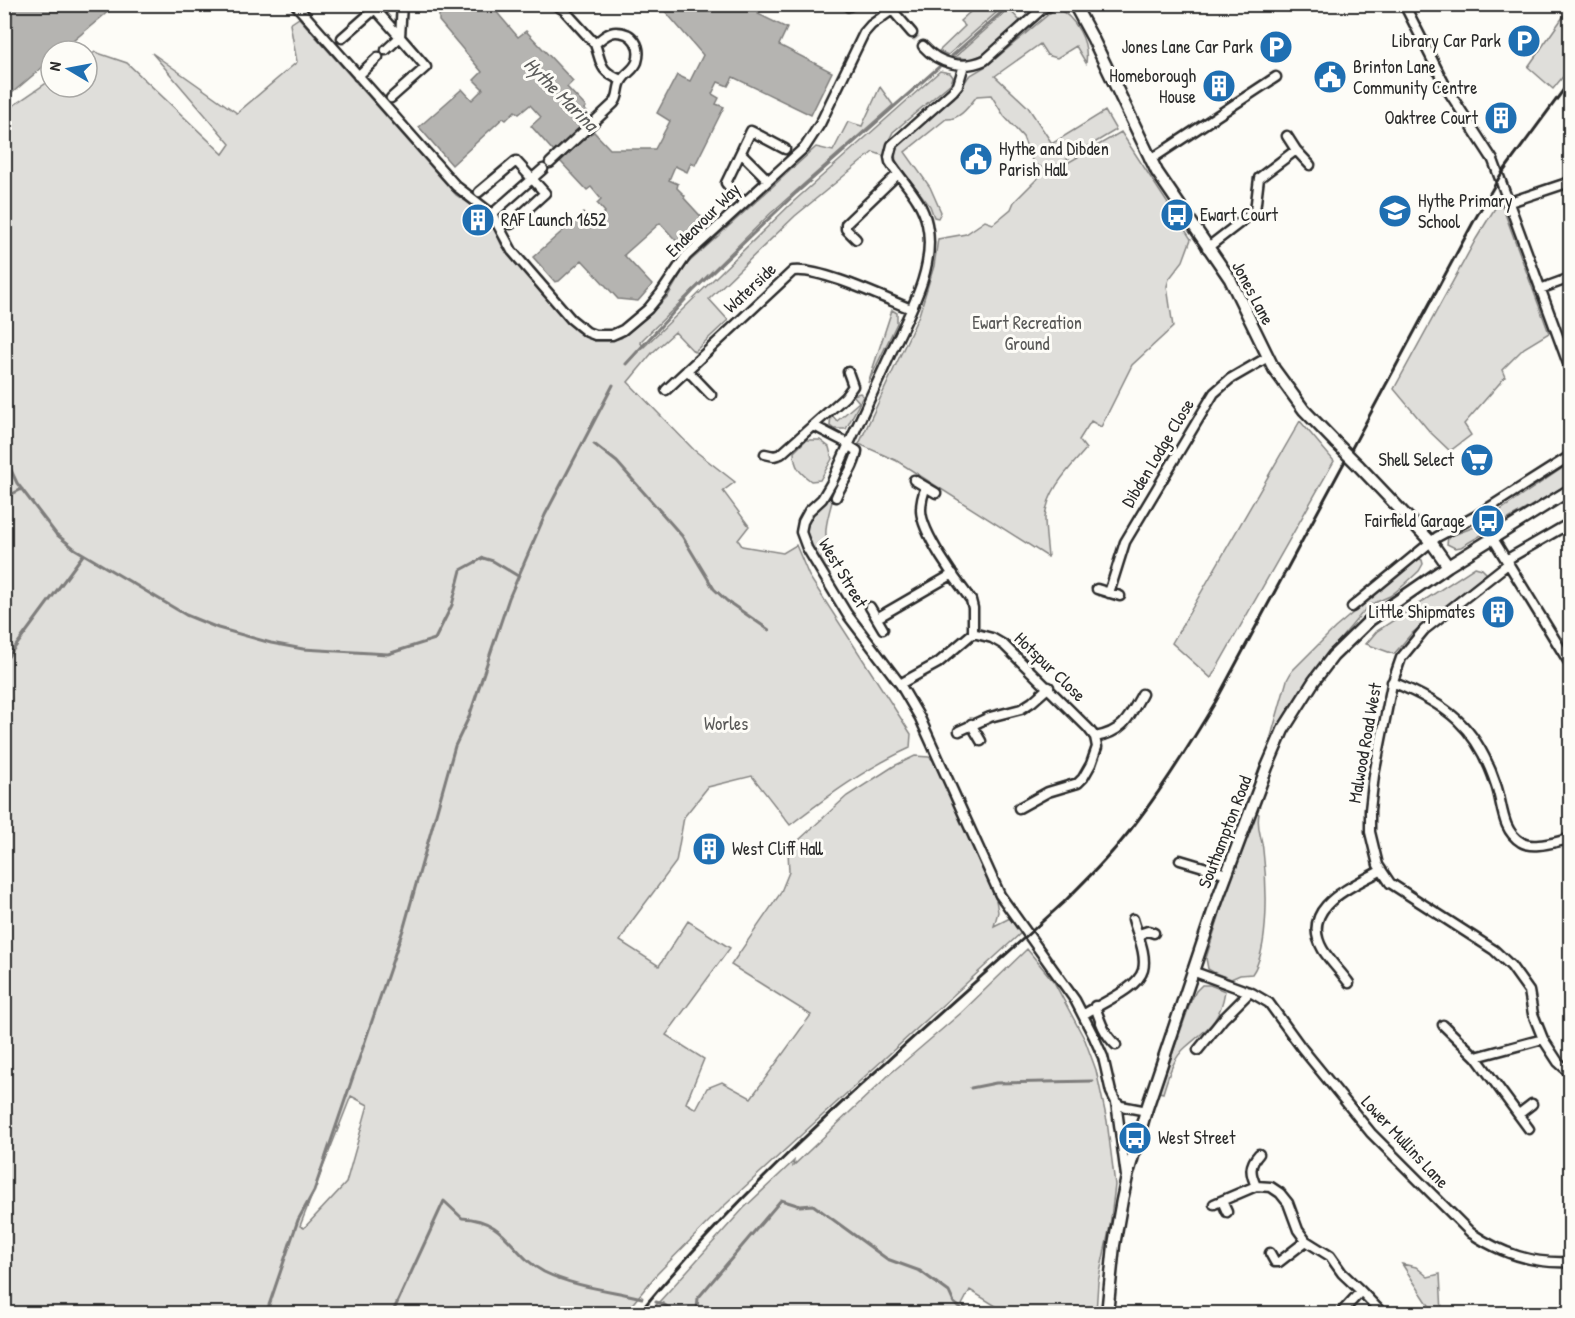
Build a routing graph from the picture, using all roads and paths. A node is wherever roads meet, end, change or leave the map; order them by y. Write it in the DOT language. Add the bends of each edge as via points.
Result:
graph roads {
  1 [pos="296,4"];
  2 [pos="402,4"];
  3 [pos="554,4"];
  4 [pos="847,4"];
  5 [pos="857,4"];
  6 [pos="872,4"];
  7 [pos="1052,4"];
  8 [pos="1074,4"];
  9 [pos="1404,4"];
  10 [pos="377,7"];
  11 [pos="889,9"];
  12 [pos="912,33"];
  13 [pos="400,37"];
  14 [pos="342,38"];
  15 [pos="595,44"];
  16 [pos="923,46"];
  17 [pos="386,50"];
  18 [pos="378,57"];
  19 [pos="964,65"];
  20 [pos="358,76"];
  21 [pos="1276,77"];
  22 [pos="621,80"];
  23 [pos="391,98"];
  24 [pos="1287,136"];
  25 [pos="784,148"];
  26 [pos="1296,150"];
  27 [pos="741,153"];
  28 [pos="1150,160"];
  29 [pos="1310,165"];
  30 [pos="898,174"];
  31 [pos="532,178"];
  32 [pos="768,180"];
  33 [pos="1570,182"];
  34 [pos="479,192"];
  35 [pos="736,195"];
  36 [pos="1510,202"];
  37 [pos="492,214"];
  38 [pos="511,224"];
  39 [pos="856,239"];
  40 [pos="1208,248"];
  41 [pos="1570,278"];
  42 [pos="1540,289"];
  43 [pos="910,309"];
  44 [pos="1268,357"];
  45 [pos="1570,369"];
  46 [pos="687,370"];
  47 [pos="848,372"];
  48 [pos="666,390"];
  49 [pos="711,394"];
  50 [pos="814,426"];
  51 [pos="849,445"];
  52 [pos="765,454"];
  53 [pos="1570,456"];
  54 [pos="914,480"];
  55 [pos="926,487"];
  56 [pos="1570,490"];
  57 [pos="936,493"];
  58 [pos="836,497"];
  59 [pos="1570,523"];
  60 [pos="1492,537"];
  61 [pos="1431,542"];
  62 [pos="1508,561"];
  63 [pos="1448,566"];
  64 [pos="953,574"];
  65 [pos="1097,589"];
  66 [pos="1110,593"];
  67 [pos="1120,596"];
  68 [pos="870,607"];
  69 [pos="1352,607"];
  70 [pos="876,618"];
  71 [pos="883,629"];
  72 [pos="973,633"];
  73 [pos="1568,653"];
  74 [pos="1570,664"];
  75 [pos="1392,682"];
  76 [pos="900,684"];
  77 [pos="1048,687"];
  78 [pos="1142,694"];
  79 [pos="971,724"];
  80 [pos="959,731"];
  81 [pos="1095,737"];
  82 [pos="981,741"];
  83 [pos="1019,808"];
  84 [pos="1570,839"];
  85 [pos="1180,860"];
  86 [pos="1380,871"];
  87 [pos="1227,874"];
  88 [pos="1133,919"];
  89 [pos="1154,933"];
  90 [pos="1139,939"];
  91 [pos="1192,971"];
  92 [pos="1349,983"];
  93 [pos="1250,992"];
  94 [pos="1095,1006"];
  95 [pos="1083,1015"];
  96 [pos="1443,1025"];
  97 [pos="1452,1035"];
  98 [pos="1543,1039"];
  99 [pos="1443,1042"];
  100 [pos="1116,1045"];
  101 [pos="1198,1050"];
  102 [pos="1476,1057"];
  103 [pos="1570,1073"];
  104 [pos="1116,1102"];
  105 [pos="1532,1104"];
  106 [pos="1146,1111"];
  107 [pos="1519,1114"];
  108 [pos="1529,1129"];
  109 [pos="1258,1154"];
  110 [pos="1126,1177"];
  111 [pos="1256,1186"];
  112 [pos="1227,1212"];
  113 [pos="1306,1241"];
  114 [pos="1270,1253"];
  115 [pos="1570,1262"];
  116 [pos="1361,1292"];
  117 [pos="1107,1314"];
  118 [pos="1340,1314"];
  119 [pos="1383,1314"];
  1 -- 20 [label="street, Endeavour Way"];
  2 -- 13 [label="street"];
  3 -- 15 [label="street"];
  4 -- 5 [label="street" via="848,8"];
  6 -- 11 [label="street"];
  7 -- 19 [label="street" via="985,60"];
  8 -- 28 [label="street, Jones Lane"];
  9 -- 36 [label="street" via="1447,89 1493,160"];
  10 -- 13 [label="street"];
  10 -- 14 [label="street"];
  11 -- 12 [label="street"];
  11 -- 32 [label="street, Endeavour Way" via="864,33 812,138"];
  13 -- 17 [label="street"];
  13 -- 23 [label="street" via="426,67"];
  15 -- 22 [label="street" via="606,72"];
  15 -- 22 [label="street" via="616,32 637,43 635,67"];
  16 -- 19 [label="street" via="934,57"];
  18 -- 20 [label="street"];
  19 -- 30 [label="street, West Street" via="953,92 892,145 890,162"];
  20 -- 37 [label="street, Endeavour Way" via="456,186"];
  21 -- 28 [label="street"];
  22 -- 31 [label="street" via="618,98"];
  24 -- 26 [label="street"];
  25 -- 27 [label="street, Endeavour Way" via="751,132"];
  26 -- 29 [label="street"];
  26 -- 40 [label="street" via="1259,178 1255,212"];
  27 -- 32 [label="street, Endeavour Way"];
  27 -- 35 [label="street, Endeavour Way" via="726,183"];
  28 -- 40 [label="street, Jones Lane"];
  30 -- 39 [label="street" via="846,224"];
  30 -- 43 [label="street, West Street" via="922,207 930,243"];
  31 -- 34 [label="street" via="516,161"];
  31 -- 37 [label="street"];
  31 -- 38 [label="street" via="545,193"];
  32 -- 37 [label="street, Endeavour Way" via="686,256 648,309 612,335 587,332 571,319 512,251"];
  33 -- 36 [label="street"];
  36 -- 42 [label="street"];
  40 -- 44 [label="street, Jones Lane" via="1230,279"];
  41 -- 42 [label="street"];
  42 -- 45 [label="street"];
  43 -- 46 [label="street, Waterside" via="855,286 811,272 793,271"];
  43 -- 51 [label="street, West Street"];
  44 -- 61 [label="street, Jones Lane, bridge" via="1304,410"];
  44 -- 66 [label="street, Dibden Lodge Close" via="1214,393 1125,542"];
  46 -- 48 [label="street, Waterside"];
  46 -- 49 [label="street"];
  47 -- 50 [label="street" via="853,386 850,392"];
  50 -- 51 [label="street"];
  50 -- 52 [label="street" via="781,454"];
  51 -- 58 [label="street" via="857,451 856,458"];
  51 -- 76 [label="street, West Street" via="822,499 809,511 801,532 847,614"];
  53 -- 61 [label="street"];
  54 -- 55 [label="street"];
  55 -- 57 [label="street"];
  55 -- 64 [label="street" via="921,510 924,525"];
  56 -- 60 [label="street, Southampton Road"];
  59 -- 62 [label="street, Malwood Road West"];
  60 -- 62 [label="street"];
  60 -- 63 [label="street, Southampton Road"];
  61 -- 63 [label="street, Jones Lane"];
  61 -- 69 [label="street"];
  62 -- 73 [label="street"];
  62 -- 75 [label="street, Malwood Road West" via="1412,642"];
  63 -- 87 [label="street, Southampton Road" via="1370,620 1314,681 1273,751"];
  64 -- 70 [label="street"];
  64 -- 72 [label="street" via="971,600"];
  65 -- 66 [label="street"];
  66 -- 67 [label="street"];
  68 -- 70 [label="street"];
  70 -- 71 [label="street"];
  72 -- 76 [label="street" via="938,663"];
  72 -- 77 [label="street, Hotspur Close" via="1004,645"];
  73 -- 74 [label="street"];
  75 -- 84 [label="street" via="1425,696 1467,728 1491,769 1508,828 1519,841 1532,845"];
  75 -- 86 [label="street, Malwood Road West" via="1370,810 1372,848"];
  76 -- 95 [label="street, West Street" via="920,718 1000,895"];
  77 -- 79 [label="street" via="1021,708"];
  77 -- 81 [label="street, Hotspur Close"];
  78 -- 81 [label="street" via="1121,726"];
  79 -- 80 [label="street"];
  79 -- 82 [label="street"];
  81 -- 83 [label="street" via="1097,751 1080,781"];
  85 -- 87 [label="street"];
  86 -- 92 [label="street" via="1331,899 1318,920 1323,950"];
  86 -- 98 [label="street" via="1390,883 1503,958 1529,991"];
  87 -- 91 [label="street, Southampton Road"];
  88 -- 90 [label="street"];
  89 -- 90 [label="street" via="1142,933"];
  90 -- 94 [label="street" via="1143,960 1139,978"];
  91 -- 93 [label="street, Lower Mullins Lane"];
  91 -- 106 [label="street, Southampton Road"];
  93 -- 101 [label="street"];
  93 -- 115 [label="street, Lower Mullins Lane" via="1275,1010 1371,1133 1466,1229 1511,1255 1542,1262"];
  94 -- 95 [label="street"];
  94 -- 100 [label="street" via="1101,1025"];
  95 -- 104 [label="street, West Street" via="1103,1057"];
  96 -- 97 [label="street"];
  97 -- 99 [label="street"];
  97 -- 102 [label="street"];
  98 -- 102 [label="street"];
  98 -- 103 [label="street"];
  102 -- 107 [label="street"];
  104 -- 106 [label="street"];
  104 -- 110 [label="street, West Street"];
  105 -- 107 [label="street"];
  106 -- 110 [label="street, Southampton Road"];
  107 -- 108 [label="street"];
  109 -- 111 [label="street" via="1250,1167"];
  110 -- 117 [label="street, Southampton Road"];
  111 -- 112 [label="street" via="1218,1202"];
  111 -- 113 [label="street" via="1271,1187 1280,1193"];
  113 -- 114 [label="street" via="1279,1262"];
  113 -- 116 [label="street" via="1330,1256"];
  116 -- 118 [label="street"];
  116 -- 119 [label="street"];
}
